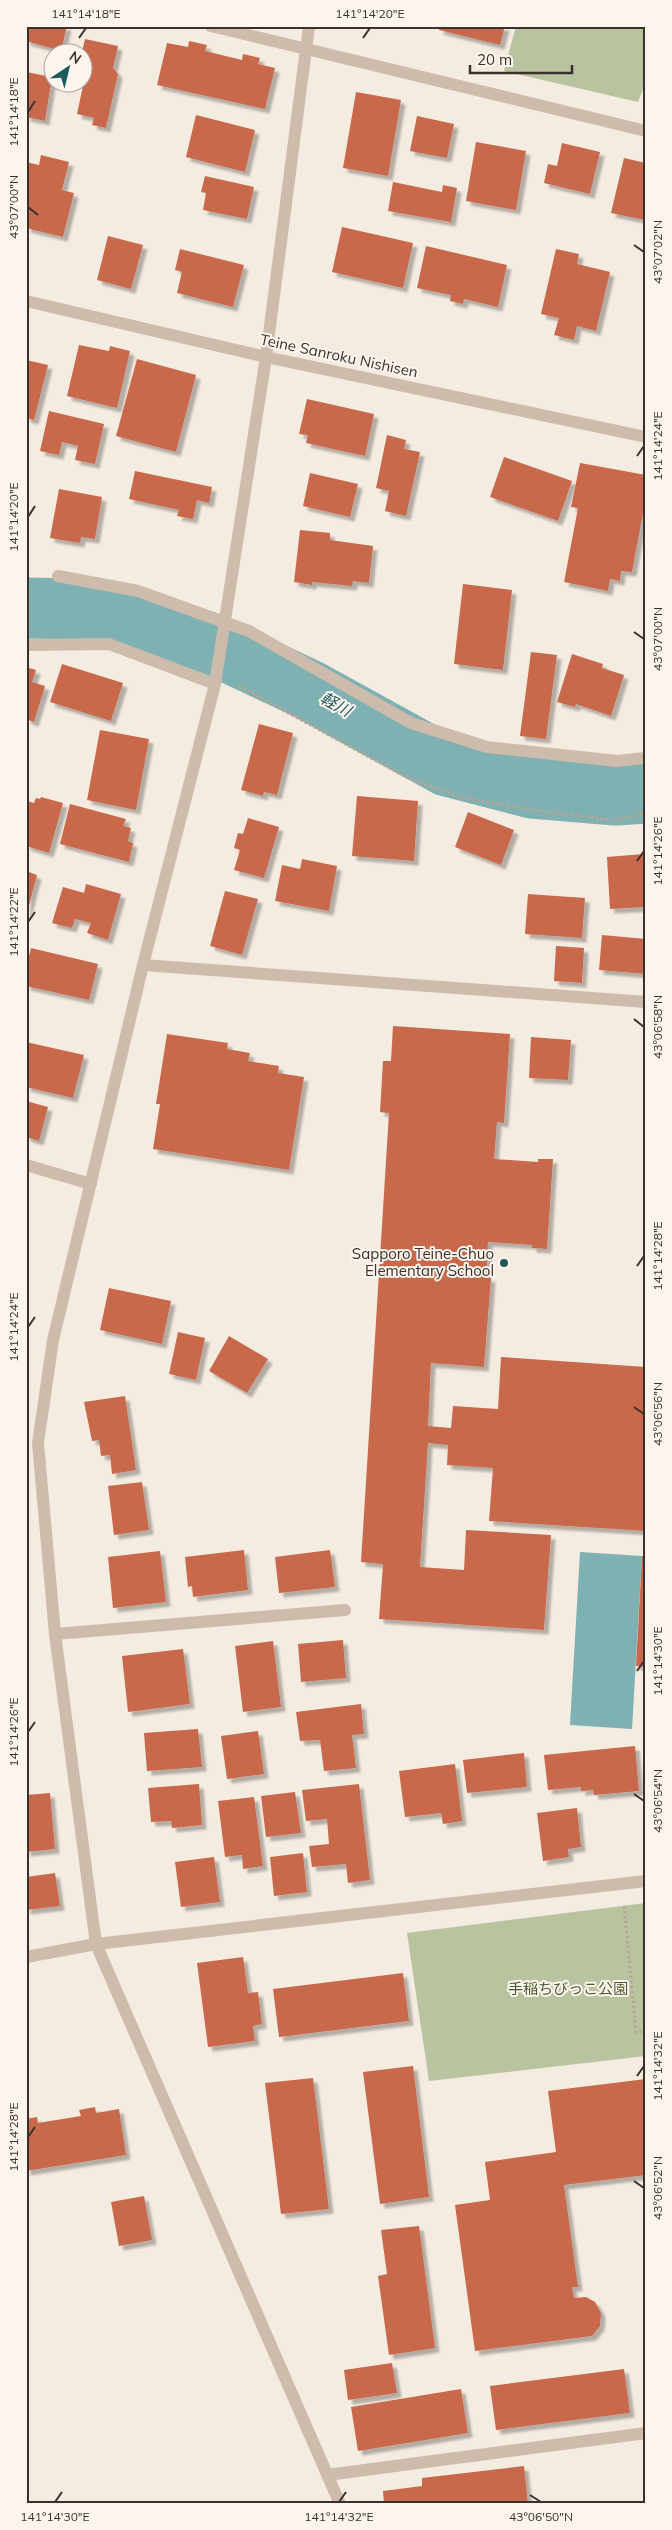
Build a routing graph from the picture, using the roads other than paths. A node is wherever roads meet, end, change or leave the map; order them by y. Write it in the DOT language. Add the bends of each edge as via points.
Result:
graph roads {
  1 [pos="211,26"];
  2 [pos="309,26"];
  3 [pos="306,50"];
  4 [pos="646,131"];
  5 [pos="26,301"];
  6 [pos="266,358"];
  7 [pos="646,437"];
  8 [pos="58,576"];
  9 [pos="225,621"];
  10 [pos="26,645"];
  11 [pos="215,684"];
  12 [pos="646,758"];
  13 [pos="144,965"];
  14 [pos="646,1002"];
  15 [pos="26,1165"];
  16 [pos="92,1184"];
  17 [pos="345,1610"];
  18 [pos="54,1634"];
  19 [pos="646,1881"];
  20 [pos="96,1944"];
  21 [pos="26,1957"];
  22 [pos="646,2433"];
  23 [pos="327,2474"];
  24 [pos="340,2504"];
  1 -- 3 [label="street"];
  2 -- 3 [label="street"];
  3 -- 4 [label="street"];
  3 -- 6 [label="street"];
  5 -- 6 [label="street, Teine Sanroku Nishisen"];
  6 -- 7 [label="street, Teine Sanroku Nishisen"];
  6 -- 9 [label="street"];
  8 -- 9 [label="street" via="138,591"];
  9 -- 11 [label="street"];
  9 -- 12 [label="street" via="249,631 411,722 487,747 617,761"];
  10 -- 11 [label="street" via="109,644"];
  11 -- 13 [label="street"];
  13 -- 14 [label="street"];
  13 -- 16 [label="street"];
  15 -- 16 [label="street"];
  16 -- 18 [label="street" via="53,1340 38,1443"];
  17 -- 18 [label="street"];
  18 -- 20 [label="street"];
  19 -- 20 [label="street"];
  20 -- 21 [label="street"];
  20 -- 23 [label="street"];
  22 -- 23 [label="street"];
  23 -- 24 [label="street"];
}
